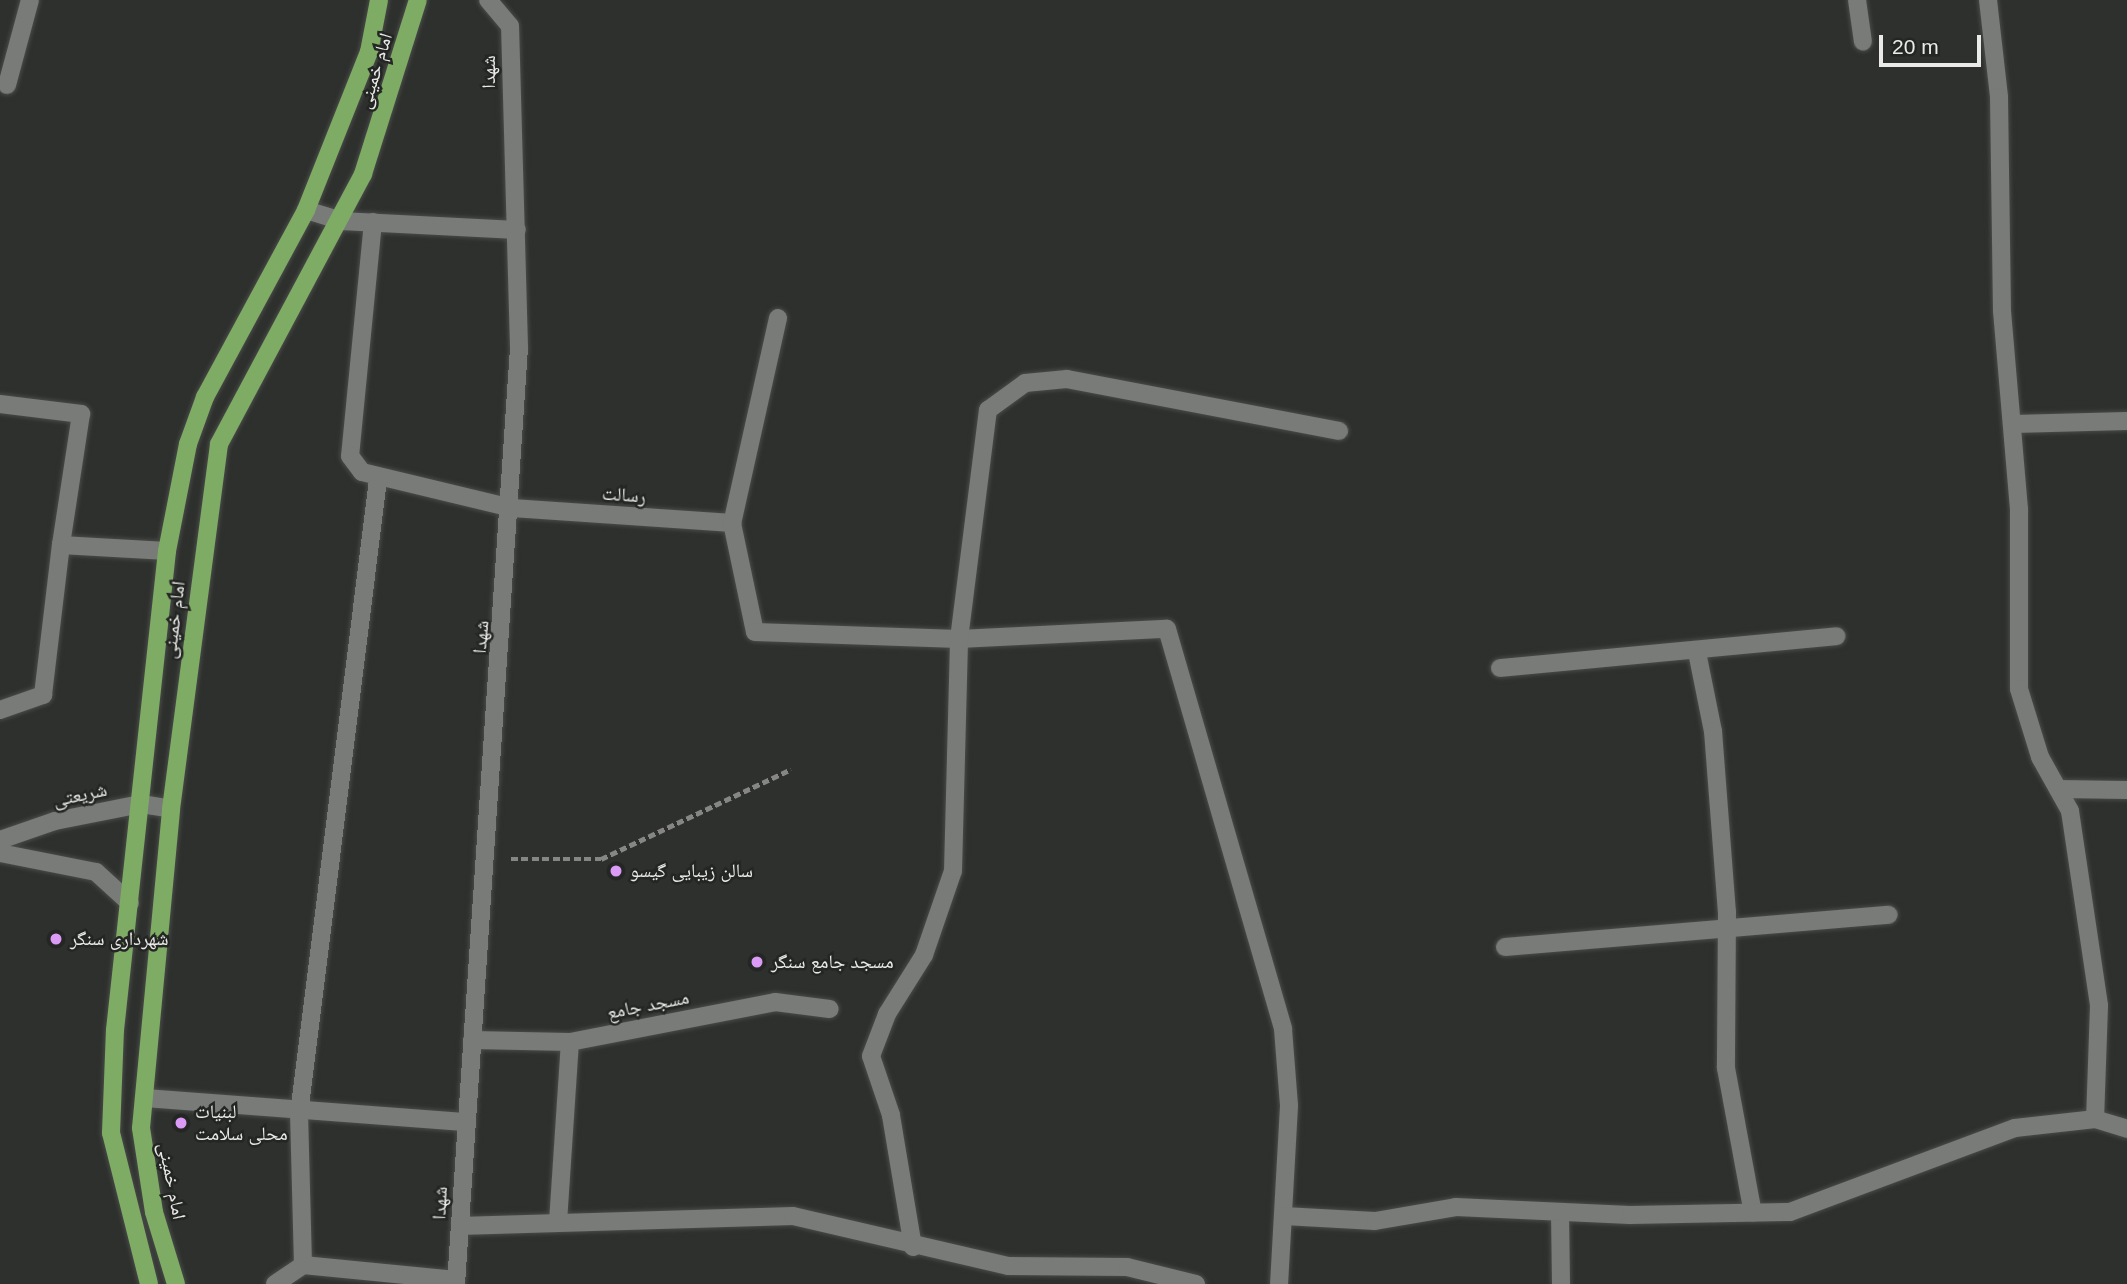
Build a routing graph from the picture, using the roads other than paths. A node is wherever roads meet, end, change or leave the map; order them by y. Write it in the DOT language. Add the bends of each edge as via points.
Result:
graph roads {
  1 [pos="30,0"];
  2 [pos="379,0"];
  3 [pos="418,0"];
  4 [pos="488,0"];
  5 [pos="1857,0"];
  6 [pos="1988,0"];
  7 [pos="1863,42"];
  8 [pos="7,85"];
  9 [pos="306,211"];
  10 [pos="341,220"];
  11 [pos="373,222"];
  12 [pos="517,230"];
  13 [pos="778,318"];
  14 [pos="0,404"];
  15 [pos="2127,421"];
  16 [pos="2013,424"];
  17 [pos="1339,431"];
  18 [pos="378,480"];
  19 [pos="512,508"];
  20 [pos="732,523"];
  21 [pos="61,545"];
  22 [pos="167,551"];
  23 [pos="1836,636"];
  24 [pos="959,639"];
  25 [pos="1697,652"];
  26 [pos="1500,667"];
  27 [pos="0,710"];
  28 [pos="2058,789"];
  29 [pos="2127,790"];
  30 [pos="141,804"];
  31 [pos="171,808"];
  32 [pos="0,840"];
  33 [pos="0,853"];
  34 [pos="130,903"];
  35 [pos="1889,915"];
  36 [pos="1727,932"];
  37 [pos="1505,947"];
  38 [pos="830,1009"];
  39 [pos="472,1040"];
  40 [pos="570,1042"];
  41 [pos="144,1098"];
  42 [pos="299,1114"];
  43 [pos="2095,1119"];
  44 [pos="465,1122"];
  45 [pos="2127,1129"];
  46 [pos="1560,1212"];
  47 [pos="1753,1213"];
  48 [pos="1284,1216"];
  49 [pos="558,1222"];
  50 [pos="460,1226"];
  51 [pos="913,1247"];
  52 [pos="303,1265"];
  53 [pos="456,1282"];
  54 [pos="149,1284"];
  55 [pos="176,1284"];
  56 [pos="275,1284"];
  57 [pos="1196,1284"];
  58 [pos="1279,1284"];
  59 [pos="1561,1284"];
  1 -- 8 [label="street"];
  2 -- 9 [label="main road, امام خمینی" via="369,52"];
  3 -- 10 [label="main road, امام خمینی" via="377,135"];
  4 -- 12 [label="street, شهدا" via="510,26"];
  5 -- 7 [label="street"];
  6 -- 16 [label="street" via="1999,97 2002,311"];
  9 -- 10 [label="street"];
  9 -- 22 [label="main road, امام خمینی" via="205,397 188,444"];
  10 -- 11 [label="street"];
  10 -- 31 [label="main road, امام خمینی" via="219,444"];
  11 -- 12 [label="street"];
  11 -- 18 [label="street" via="350,456"];
  12 -- 19 [label="street, شهدا"];
  13 -- 20 [label="street"];
  14 -- 21 [label="street" via="81,414"];
  15 -- 16 [label="street"];
  16 -- 28 [label="street" via="2019,689 2040,757"];
  17 -- 24 [label="street" via="1066,379 1025,383 988,410"];
  18 -- 19 [label="street, رسالت"];
  18 -- 42 [label="street"];
  19 -- 20 [label="street, رسالت"];
  19 -- 39 [label="street, شهدا"];
  20 -- 24 [label="street" via="755,632"];
  21 -- 22 [label="street"];
  21 -- 27 [label="street" via="43,695"];
  22 -- 30 [label="main road, امام خمینی"];
  23 -- 25 [label="street"];
  24 -- 48 [label="street" via="1167,629 1283,1029 1289,1106"];
  24 -- 51 [label="street" via="953,871 924,955 887,1014 871,1056 891,1115"];
  25 -- 26 [label="street"];
  25 -- 36 [label="street" via="1713,731"];
  28 -- 29 [label="street"];
  28 -- 43 [label="street" via="2070,811 2099,1006"];
  30 -- 31 [label="street, شریعتی"];
  30 -- 32 [label="street, شریعتی" via="55,821"];
  30 -- 34 [label="main road, امام خمینی"];
  31 -- 41 [label="main road, امام خمینی"];
  33 -- 34 [label="street" via="96,872"];
  34 -- 54 [label="main road, امام خمینی" via="111,1133"];
  35 -- 36 [label="street"];
  36 -- 37 [label="street"];
  36 -- 47 [label="street" via="1726,1068"];
  38 -- 40 [label="street, مسجد جامع" via="775,1002"];
  39 -- 40 [label="street, مسجد جامع"];
  39 -- 44 [label="street, شهدا"];
  40 -- 49 [label="street"];
  41 -- 42 [label="street"];
  41 -- 55 [label="main road, امام خمینی" via="141,1128 154,1212"];
  42 -- 44 [label="street"];
  42 -- 52 [label="street"];
  43 -- 45 [label="street"];
  43 -- 47 [label="street" via="2015,1128 1790,1212"];
  44 -- 50 [label="street, شهدا"];
  46 -- 47 [label="street"];
  46 -- 48 [label="street" via="1456,1207 1375,1221"];
  46 -- 59 [label="street"];
  48 -- 58 [label="street"];
  49 -- 50 [label="street"];
  49 -- 51 [label="street" via="793,1216"];
  50 -- 53 [label="street, شهدا"];
  51 -- 57 [label="street" via="1008,1266 1127,1267"];
  52 -- 53 [label="street"];
  52 -- 56 [label="street"];
}
